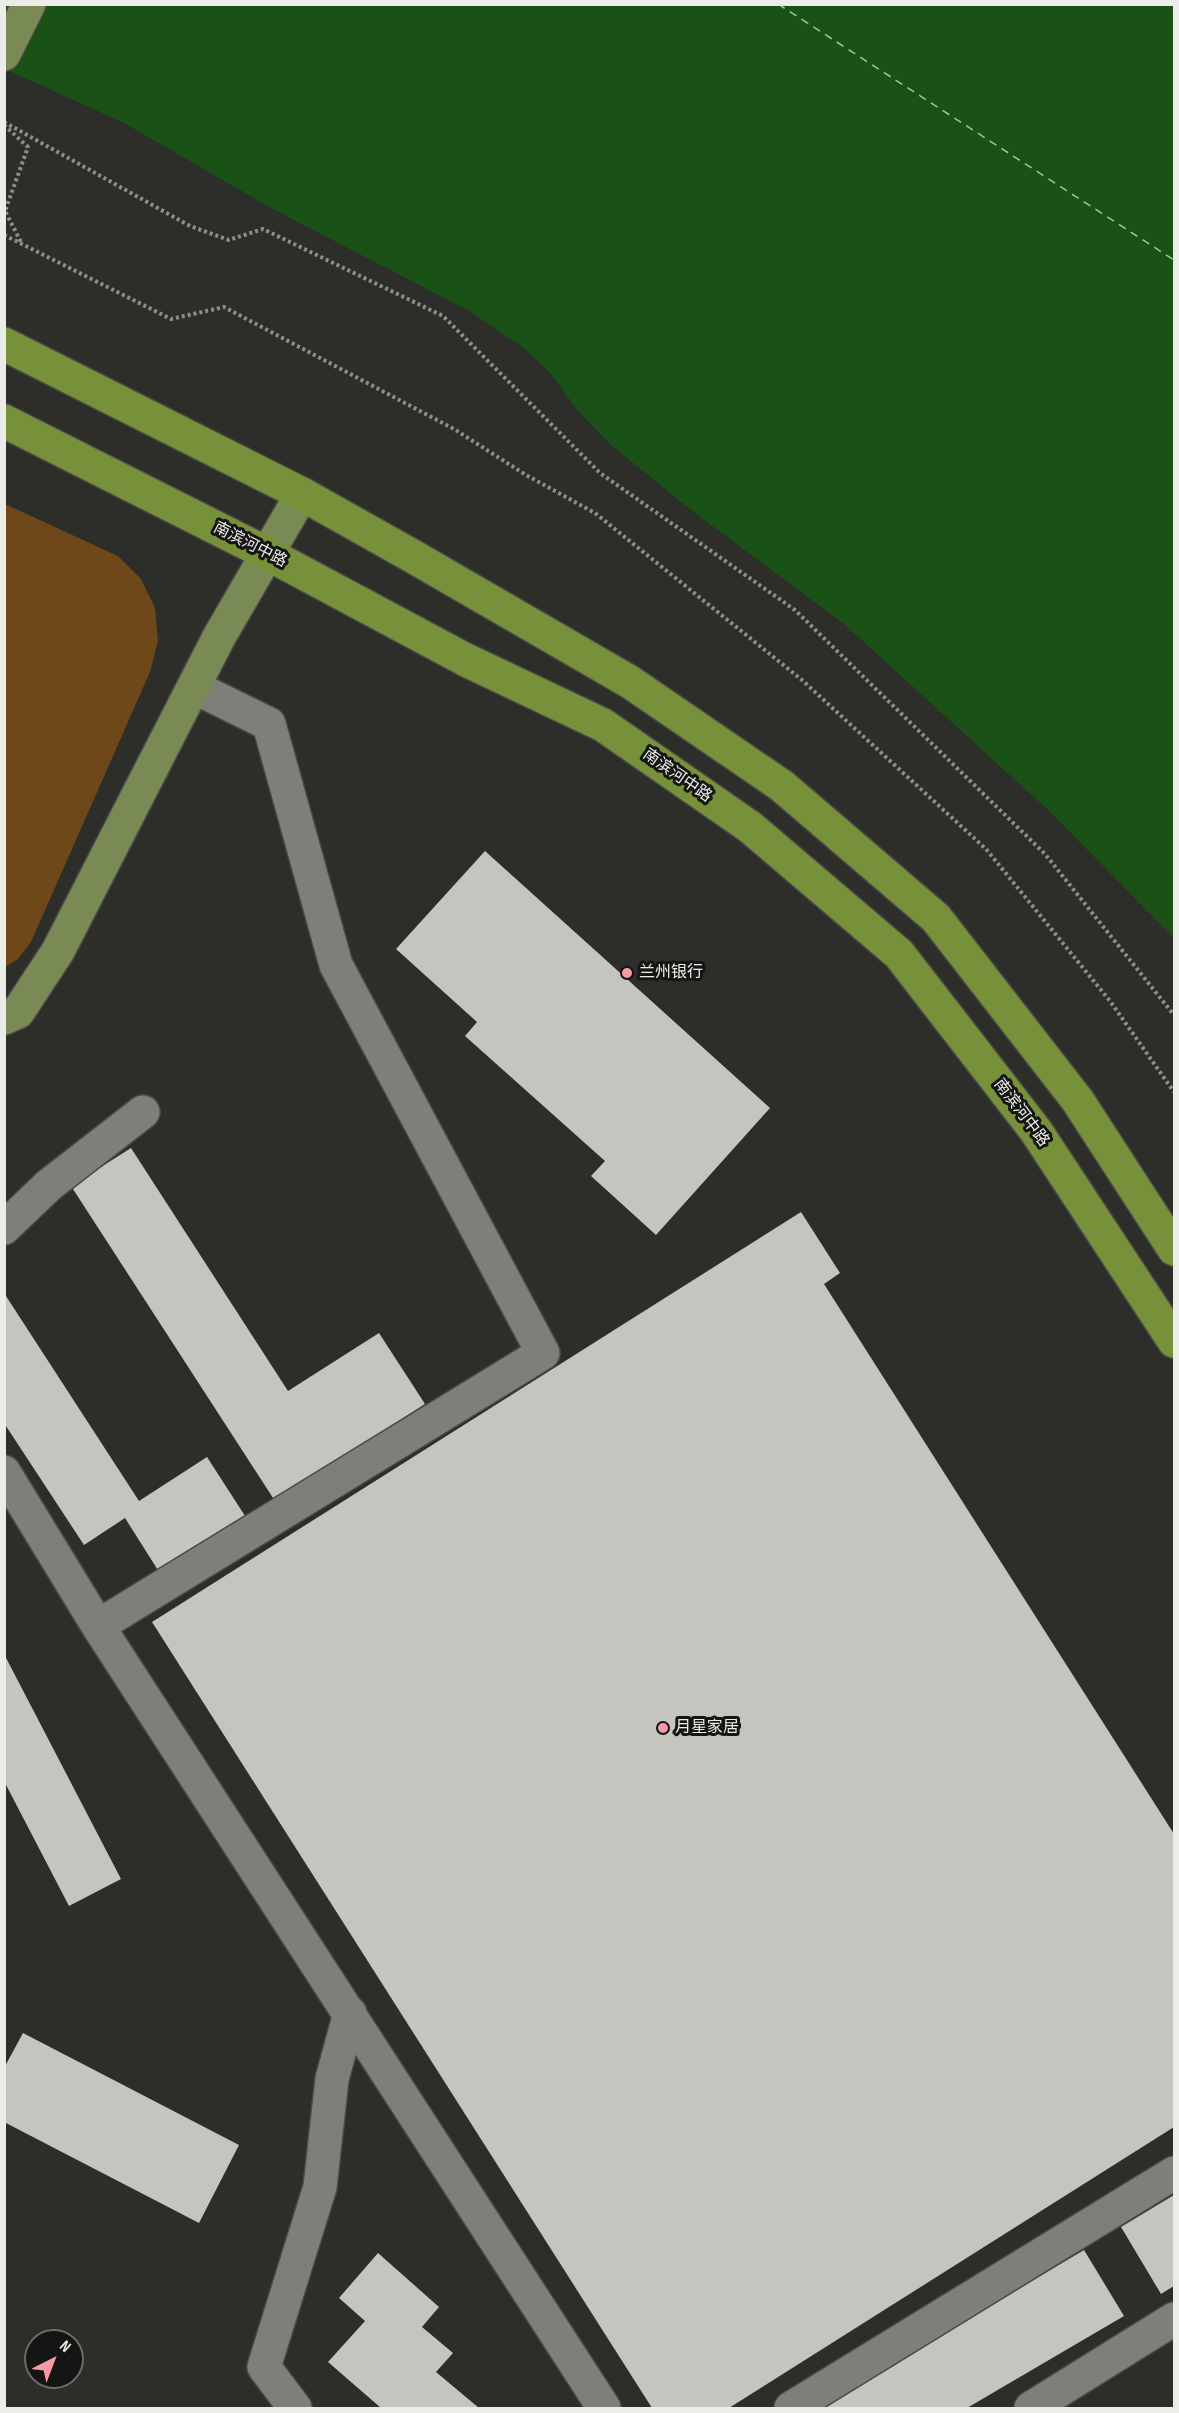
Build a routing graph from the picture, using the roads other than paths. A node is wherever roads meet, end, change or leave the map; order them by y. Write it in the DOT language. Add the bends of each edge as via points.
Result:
graph roads {
  1 [pos="29,4"];
  2 [pos="4,54"];
  3 [pos="4,344"];
  4 [pos="4,422"];
  5 [pos="302,494"];
  6 [pos="266,553"];
  7 [pos="194,687"];
  8 [pos="4,1018"];
  9 [pos="143,1112"];
  10 [pos="4,1228"];
  11 [pos="1174,1249"];
  12 [pos="1174,1341"];
  13 [pos="4,1472"];
  14 [pos="98,1626"];
  15 [pos="350,2013"];
  16 [pos="1174,2173"];
  17 [pos="1174,2319"];
  18 [pos="295,2409"];
  19 [pos="604,2409"];
  20 [pos="791,2409"];
  21 [pos="1031,2409"];
  1 -- 2 [label="main road"];
  3 -- 5 [label="highway"];
  4 -- 6 [label="highway, 南滨河中路"];
  5 -- 6 [label="main road"];
  5 -- 11 [label="highway" via="630,682 782,786 936,918 1078,1101"];
  6 -- 7 [label="main road"];
  6 -- 12 [label="highway, 南滨河中路" via="466,660 603,726 750,827 898,954 1036,1131"];
  7 -- 8 [label="main road" via="58,951 18,1012"];
  7 -- 14 [label="street" via="269,724 336,965 543,1353"];
  9 -- 10 [label="street" via="49,1185"];
  13 -- 14 [label="street"];
  14 -- 15 [label="street"];
  15 -- 18 [label="street" via="332,2079 320,2187 264,2367"];
  15 -- 19 [label="street"];
  16 -- 20 [label="street"];
  17 -- 21 [label="street"];
}
